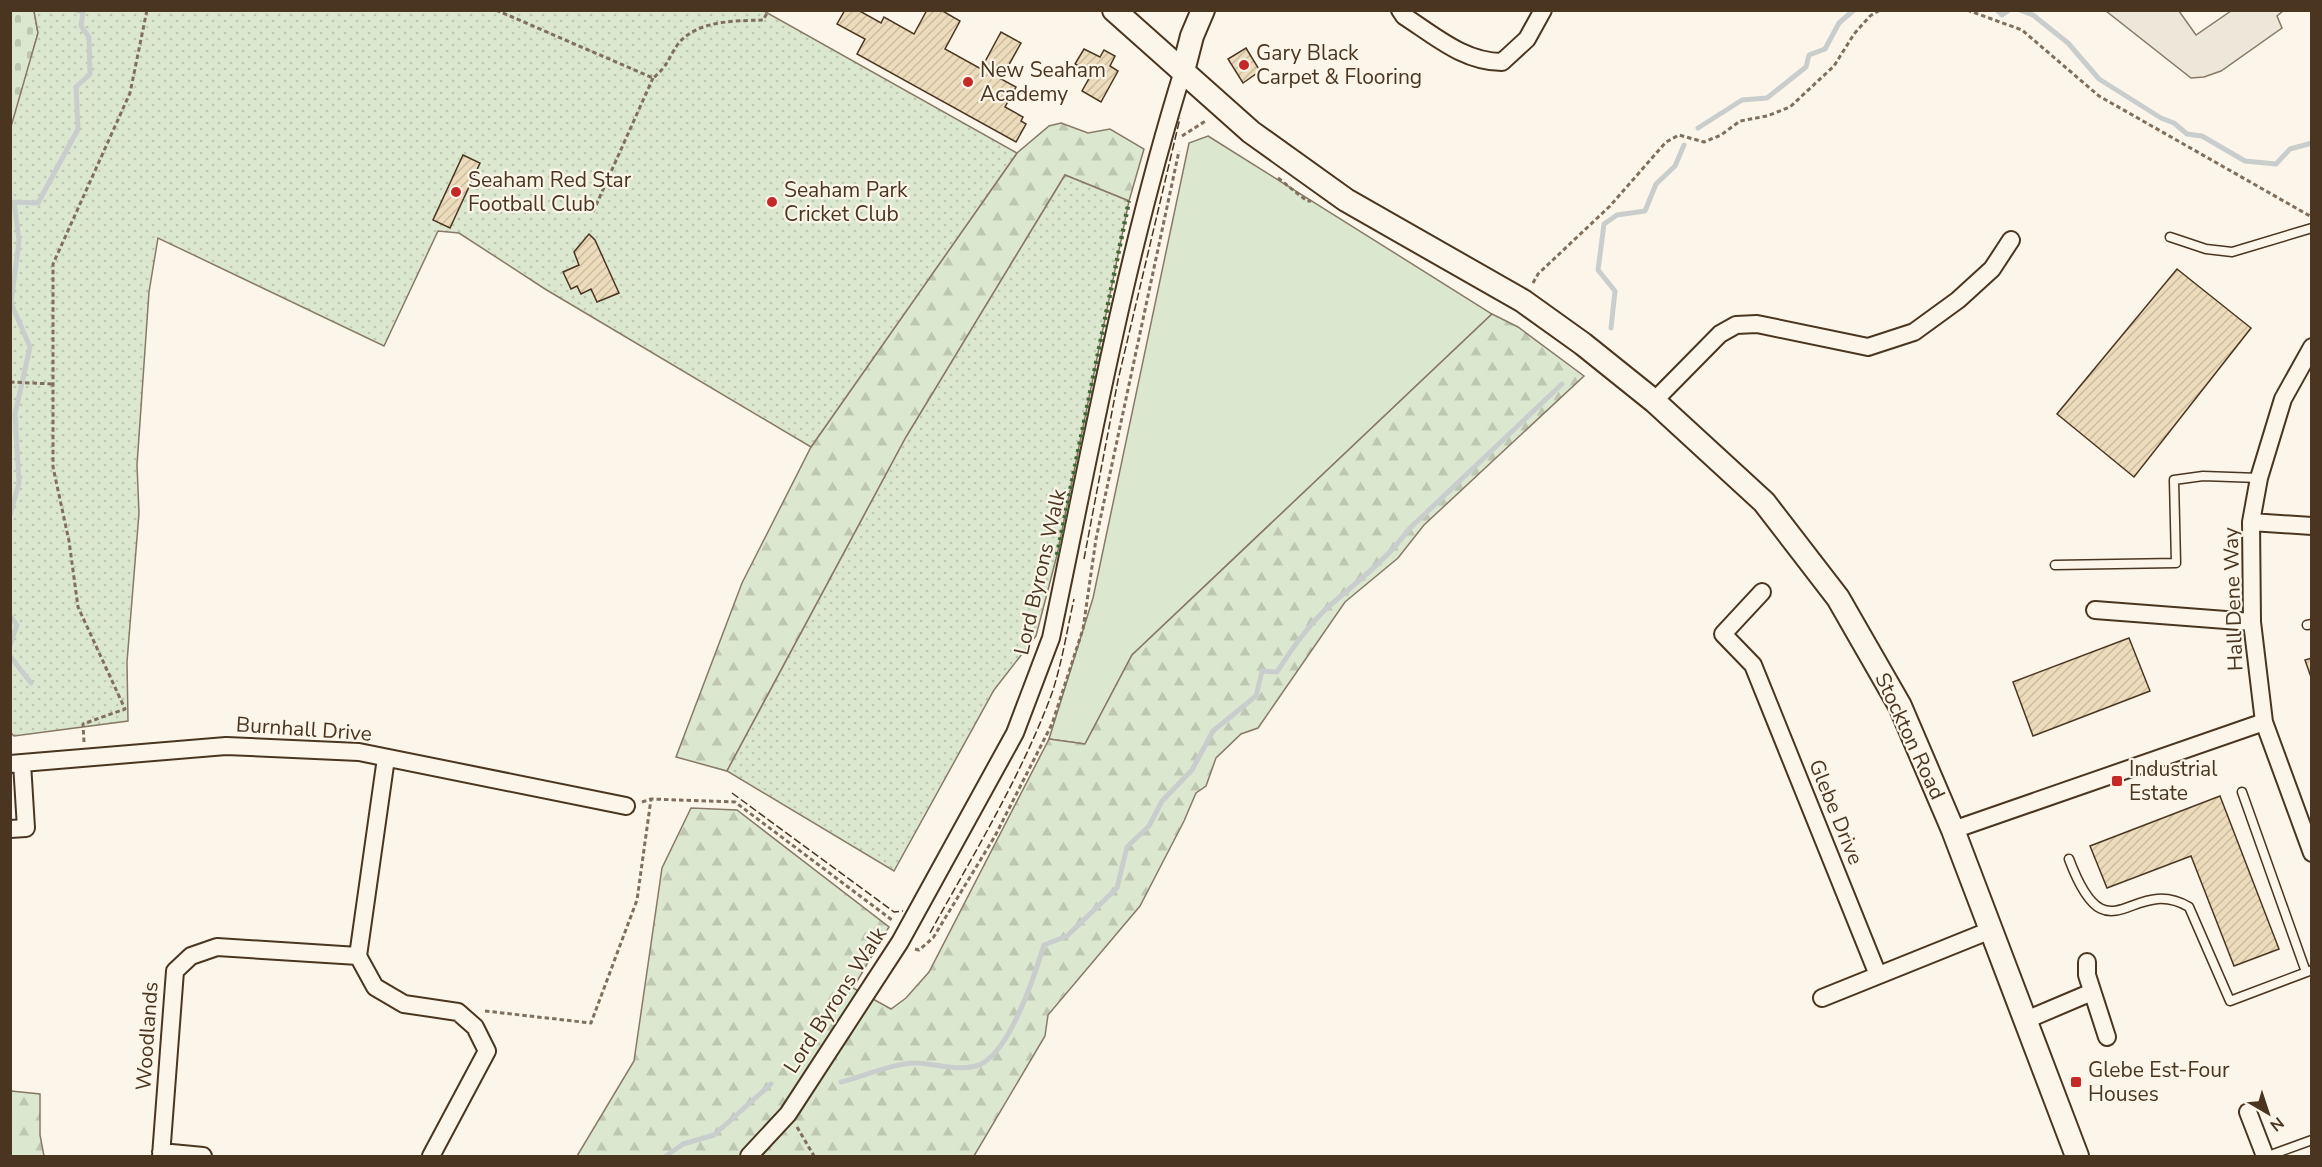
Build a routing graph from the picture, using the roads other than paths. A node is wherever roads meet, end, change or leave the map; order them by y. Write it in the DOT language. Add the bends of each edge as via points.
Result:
graph roads {
  1 [pos="1114,10"];
  2 [pos="1203,10"];
  3 [pos="1401,10"];
  4 [pos="1543,10"];
  5 [pos="1183,71"];
  6 [pos="2312,228"];
  7 [pos="2170,237"];
  8 [pos="2011,240"];
  9 [pos="2312,347"];
  10 [pos="1654,401"];
  11 [pos="2259,478"];
  12 [pos="2251,522"];
  13 [pos="2312,526"];
  14 [pos="2055,565"];
  15 [pos="1762,592"];
  16 [pos="2095,610"];
  17 [pos="2252,622"];
  18 [pos="2264,722"];
  19 [pos="386,758"];
  20 [pos="16,764"];
  21 [pos="2242,792"];
  22 [pos="626,806"];
  23 [pos="10,829"];
  24 [pos="1953,830"];
  25 [pos="2312,853"];
  26 [pos="2069,859"];
  27 [pos="1991,930"];
  28 [pos="358,956"];
  29 [pos="2087,962"];
  30 [pos="2309,971"];
  31 [pos="1878,975"];
  32 [pos="2092,992"];
  33 [pos="1822,998"];
  34 [pos="2026,1020"];
  35 [pos="2107,1037"];
  36 [pos="2248,1112"];
  37 [pos="2312,1140"];
  38 [pos="161,1154"];
  39 [pos="203,1156"];
  40 [pos="431,1156"];
  41 [pos="749,1156"];
  42 [pos="2077,1156"];
  43 [pos="2267,1156"];
  1 -- 5 [label="main road, Stockton Road"];
  2 -- 5 [label="main road"];
  3 -- 4 [label="street" via="1404,16 1463,55 1484,62 1502,62 1527,39"];
  5 -- 10 [label="main road, Stockton Road" via="1251,132 1346,200 1523,301"];
  5 -- 41 [label="street, Lord Byrons Walk" via="1153,166 1127,274 1052,638 1015,733 900,942 788,1114"];
  6 -- 7 [label="lane" via="2232,252 2206,249"];
  8 -- 10 [label="street" via="1992,269 1914,332 1868,347 1756,324 1736,325 1720,334"];
  9 -- 11 [label="street, Hall Dene Way" via="2283,399"];
  10 -- 24 [label="main road, Stockton Road" via="1764,502 1838,598 1900,706"];
  11 -- 12 [label="street, Hall Dene Way"];
  11 -- 14 [label="lane" via="2203,476 2174,480 2176,563"];
  12 -- 13 [label="street"];
  12 -- 17 [label="street, Hall Dene Way"];
  15 -- 31 [label="street, Glebe Drive" via="1723,634 1753,665"];
  16 -- 17 [label="street"];
  17 -- 18 [label="street, Hall Dene Way"];
  18 -- 24 [label="street"];
  18 -- 25 [label="street, Hall Dene Way"];
  19 -- 20 [label="street, Burnhall Drive" via="359,752 226,746"];
  19 -- 22 [label="street, Burnhall Drive"];
  19 -- 28 [label="street"];
  20 -- 23 [label="street" via="26,828"];
  21 -- 30 [label="lane"];
  24 -- 27 [label="main road, Stockton Road"];
  26 -- 30 [label="lane" via="2080,888 2094,907 2110,912 2174,898 2188,907 2229,1001"];
  27 -- 31 [label="street"];
  27 -- 34 [label="main road, Stockton Road"];
  28 -- 38 [label="street, Woodlands" via="217,946 191,956 175,971"];
  28 -- 40 [label="street" via="375,987 404,1004 458,1012 475,1027 487,1051"];
  29 -- 32 [label="street"];
  31 -- 33 [label="street"];
  32 -- 34 [label="street"];
  32 -- 35 [label="street"];
  34 -- 42 [label="main road, Stockton Road"];
  36 -- 43 [label="street"];
  37 -- 43 [label="lane"];
  38 -- 39 [label="street, Woodlands"];
}
